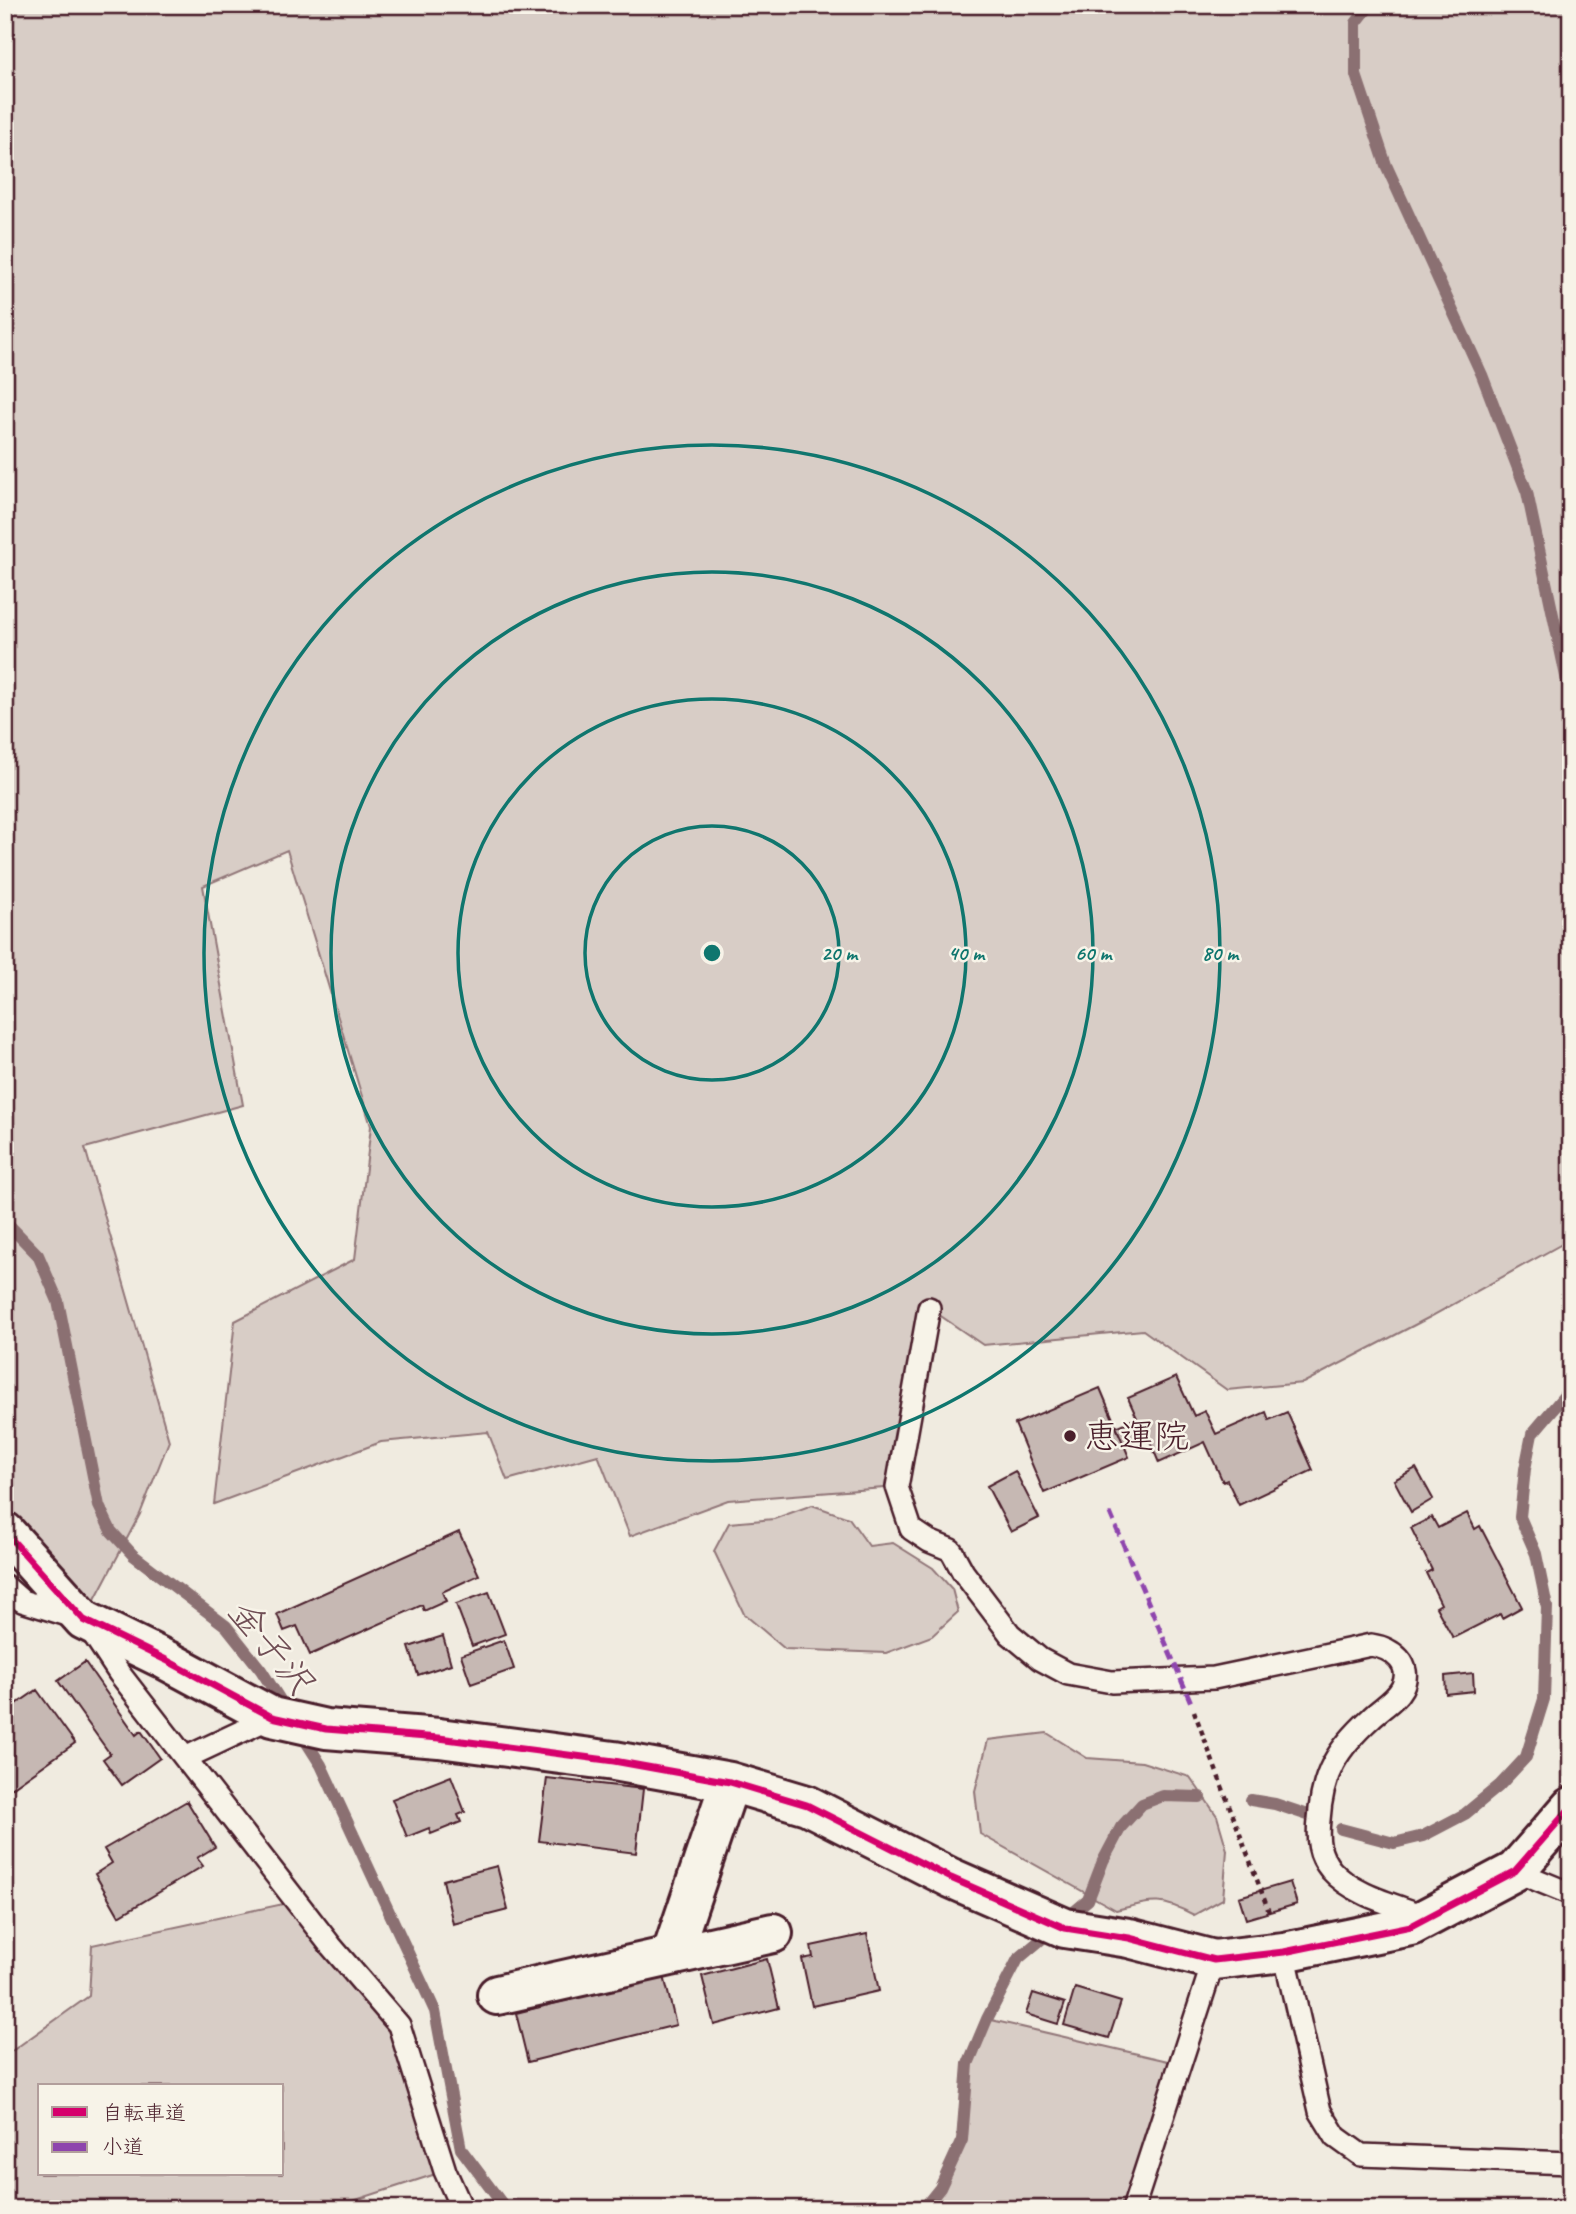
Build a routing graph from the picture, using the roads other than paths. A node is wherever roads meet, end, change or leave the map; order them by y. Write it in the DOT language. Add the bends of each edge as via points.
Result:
graph roads {
  1 [pos="929,1308"];
  2 [pos="5,1532"];
  3 [pos="5,1586"];
  4 [pos="84,1620"];
  5 [pos="272,1717"];
  6 [pos="186,1758"];
  7 [pos="730,1782"];
  8 [pos="1571,1807"];
  9 [pos="1515,1871"];
  10 [pos="1571,1894"];
  11 [pos="1427,1917"];
  12 [pos="773,1933"];
  13 [pos="1284,1952"];
  14 [pos="671,1956"];
  15 [pos="1214,1960"];
  16 [pos="497,1995"];
  17 [pos="1571,2163"];
  18 [pos="462,2209"];
  19 [pos="1133,2209"];
  1 -- 11 [label="lane" via="897,1487 911,1529 951,1550 1010,1634 1040,1659 1068,1674 1112,1682 1214,1678 1371,1645 1395,1652 1405,1674 1403,1686 1335,1758 1321,1795 1317,1844 1331,1869 1352,1887"];
  2 -- 4 [label="street"];
  3 -- 4 [label="lane" via="22,1601"];
  4 -- 5 [label="street"];
  4 -- 6 [label="lane"];
  5 -- 6 [label="lane"];
  5 -- 7 [label="street" via="326,1729 439,1738 614,1761"];
  6 -- 18 [label="lane" via="331,1946 399,2025 445,2171"];
  7 -- 14 [label="street"];
  7 -- 15 [label="street" via="807,1805 951,1878 1054,1923"];
  8 -- 9 [label="street"];
  9 -- 10 [label="lane"];
  9 -- 11 [label="street"];
  11 -- 13 [label="street" via="1411,1926"];
  12 -- 14 [label="street"];
  13 -- 15 [label="street"];
  13 -- 17 [label="lane" via="1321,2111 1336,2137 1361,2155"];
  14 -- 16 [label="street"];
  15 -- 19 [label="lane"];
}
